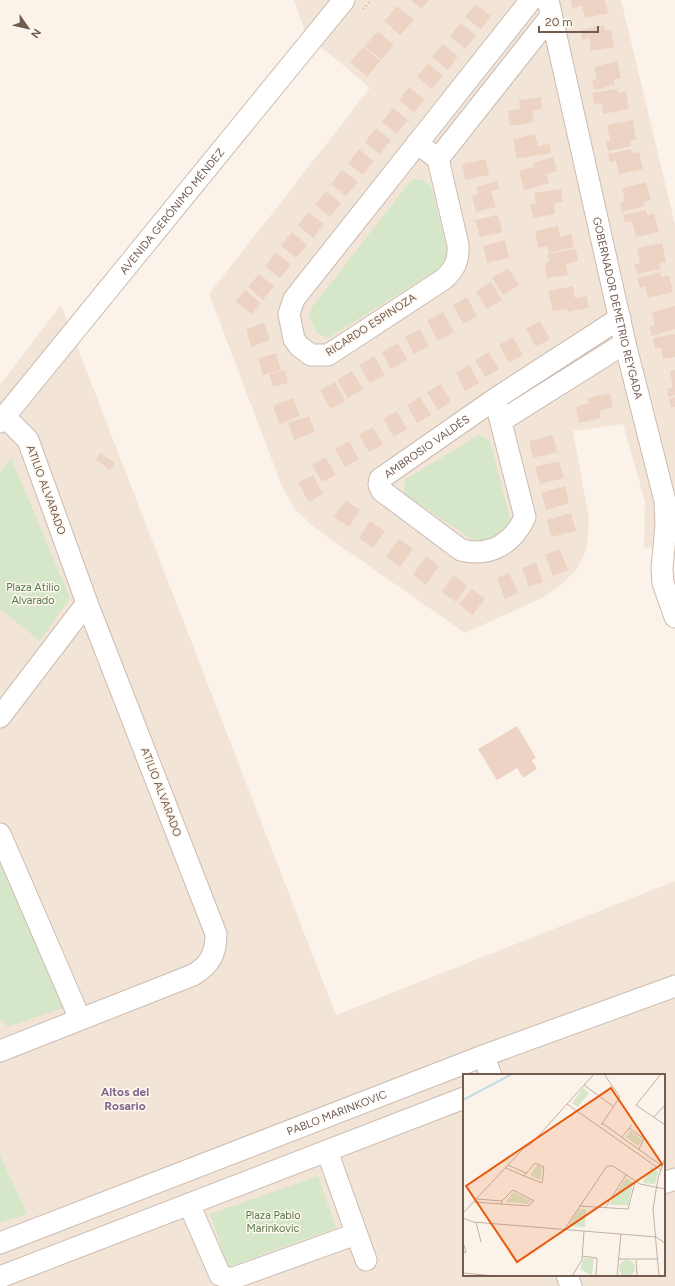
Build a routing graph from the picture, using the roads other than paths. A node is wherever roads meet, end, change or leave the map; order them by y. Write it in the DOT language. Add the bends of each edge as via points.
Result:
graph roads {
  1 [pos="344,0"];
  2 [pos="531,0"];
  3 [pos="549,8"];
  4 [pos="417,143"];
  5 [pos="438,159"];
  6 [pos="620,318"];
  7 [pos="626,343"];
  8 [pos="495,399"];
  9 [pos="2,419"];
  10 [pos="500,421"];
  11 [pos="87,602"];
  12 [pos="675,617"];
  13 [pos="0,717"];
  14 [pos="0,834"];
  15 [pos="675,986"];
  16 [pos="80,1019"];
  17 [pos="1,1048"];
  18 [pos="487,1066"];
  19 [pos="465,1074"];
  20 [pos="463,1075"];
  21 [pos="463,1098"];
  22 [pos="327,1151"];
  23 [pos="675,1179"];
  24 [pos="665,1183"];
  25 [pos="189,1204"];
  26 [pos="356,1234"];
  27 [pos="0,1243"];
  28 [pos="366,1260"];
  29 [pos="567,1276"];
  30 [pos="0,1277"];
  31 [pos="571,1286"];
  1 -- 9 [label="street, AVENIDA GERÓNIMO MÉNDEZ"];
  2 -- 4 [label="street, RICARDO ESPINOZA"];
  3 -- 5 [label="street"];
  3 -- 6 [label="street, GOBERNADOR DEMETRIO REYGADA"];
  4 -- 5 [label="street"];
  4 -- 5 [label="street, RICARDO ESPINOZA" via="294,299 289,314 294,339 304,352 320,357 328,355 444,279 454,268 458,245"];
  6 -- 7 [label="street, GOBERNADOR DEMETRIO REYGADA"];
  6 -- 8 [label="street, AMBROSIO VALDÉS"];
  7 -- 10 [label="street"];
  7 -- 12 [label="street, GOBERNADOR DEMETRIO REYGADA" via="665,501 663,583"];
  8 -- 10 [label="street, AMBROSIO VALDÉS"];
  8 -- 10 [label="street, AMBROSIO VALDÉS" via="382,483 461,550 480,552 500,547 516,535 525,517"];
  9 -- 11 [label="street, ATILIO ALVARADO" via="28,440"];
  11 -- 13 [label="street"];
  11 -- 16 [label="street, ATILIO ALVARADO" via="216,934 216,946 210,962 193,975"];
  14 -- 16 [label="street"];
  15 -- 18 [label="street, PABLO MARINKOVIC"];
  16 -- 17 [label="street, ATILIO ALVARADO"];
  18 -- 19 [label="street, PABLO MARINKOVIC"];
  20 -- 27 [label="street, PABLO MARINKOVIC"];
  21 -- 22 [label="street"];
  22 -- 25 [label="street"];
  22 -- 26 [label="street"];
  23 -- 24 [label="street"];
  25 -- 26 [label="street" via="220,1275 231,1279"];
  25 -- 30 [label="street"];
  26 -- 28 [label="street"];
  29 -- 31 [label="street"];
}
